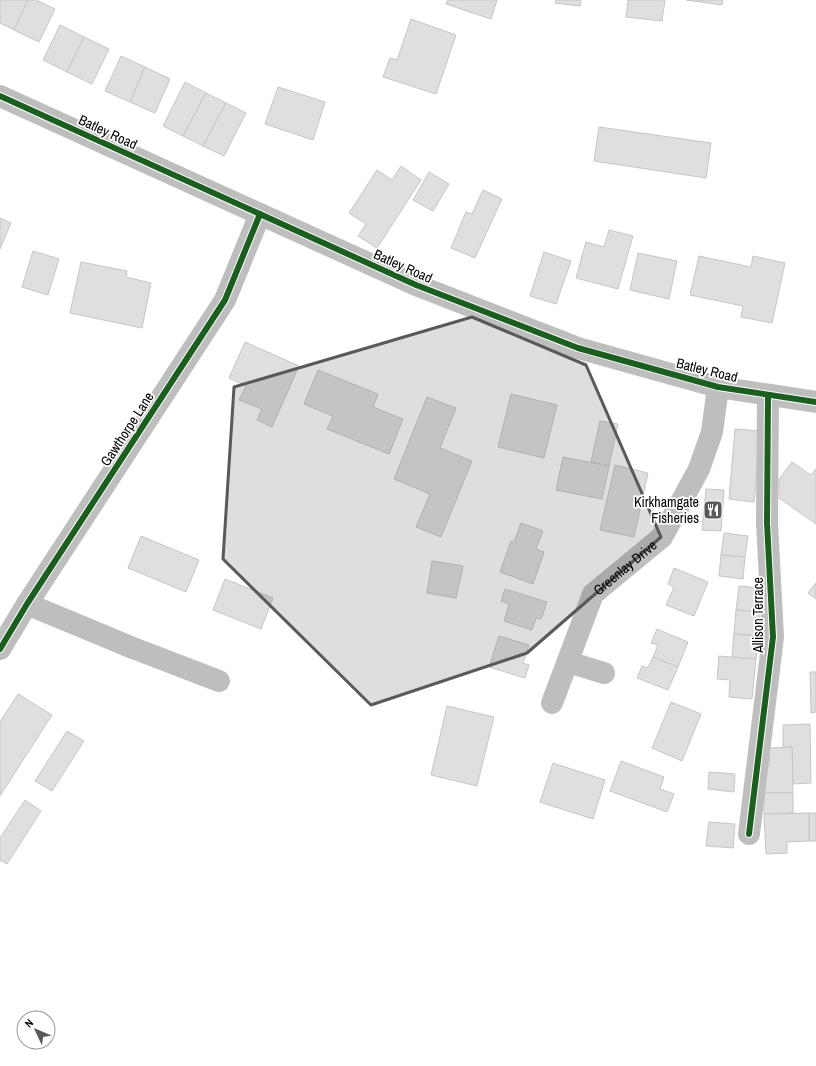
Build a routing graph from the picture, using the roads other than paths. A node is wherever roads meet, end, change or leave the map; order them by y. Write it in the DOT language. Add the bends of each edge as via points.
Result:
graph roads {
  1 [pos="0,96"];
  2 [pos="260,214"];
  3 [pos="718,388"];
  4 [pos="768,395"];
  5 [pos="816,402"];
  6 [pos="27,604"];
  7 [pos="0,649"];
  8 [pos="568,662"];
  9 [pos="604,673"];
  10 [pos="219,681"];
  11 [pos="552,703"];
  12 [pos="749,834"];
  1 -- 2 [label="street, Batley Road"];
  2 -- 3 [label="street, Batley Road" via="416,285 572,346"];
  2 -- 6 [label="street, Gawthorpe Lane" via="225,300"];
  3 -- 4 [label="street, Batley Road"];
  3 -- 8 [label="street, Greenlay Drive" via="712,432 699,469 662,537 593,594"];
  4 -- 5 [label="street, Batley Road"];
  4 -- 12 [label="street, Allison Terrace" via="767,523 773,637"];
  6 -- 7 [label="street, Gawthorpe Lane"];
  6 -- 10 [label="street"];
  8 -- 9 [label="street"];
  8 -- 11 [label="street, Greenlay Drive"];
}
